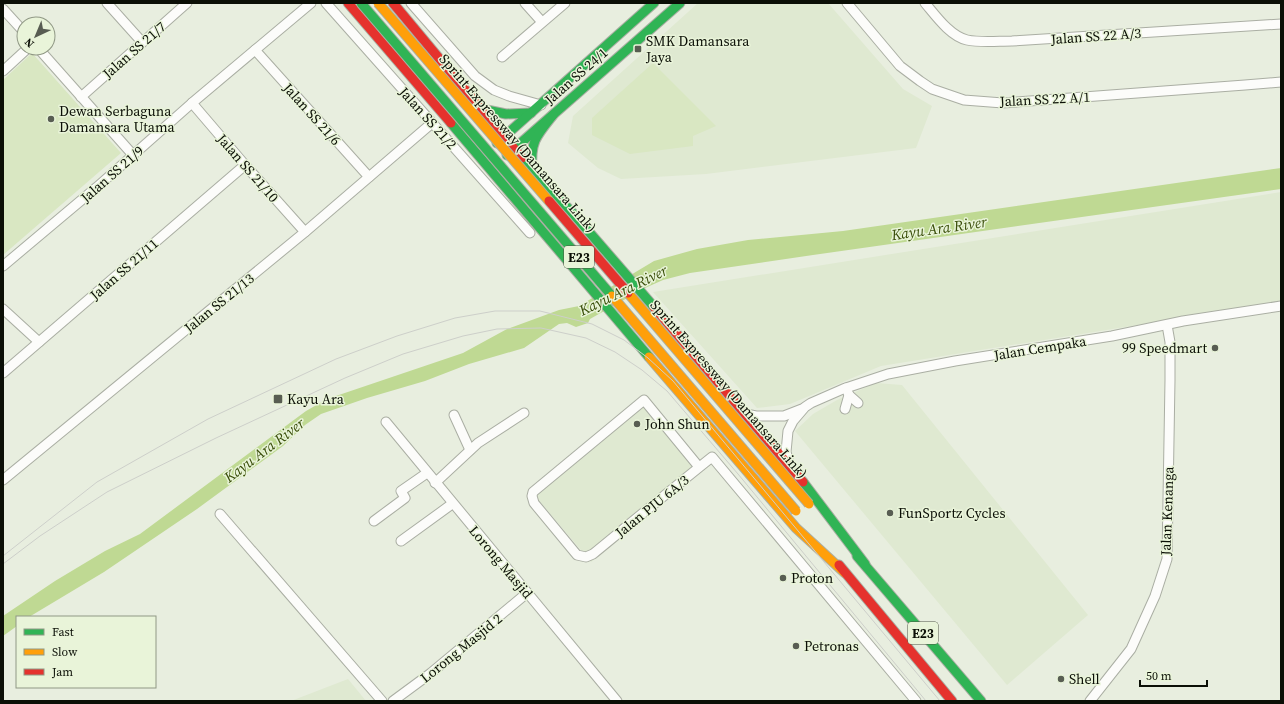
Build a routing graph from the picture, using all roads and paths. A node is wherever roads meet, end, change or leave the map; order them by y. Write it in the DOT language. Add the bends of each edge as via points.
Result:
graph roads {
  1 [pos="107,3"];
  2 [pos="187,3"];
  3 [pos="311,3"];
  4 [pos="326,3"];
  5 [pos="348,3"];
  6 [pos="361,3"];
  7 [pos="378,3"];
  8 [pos="393,3"];
  9 [pos="412,3"];
  10 [pos="525,3"];
  11 [pos="565,3"];
  12 [pos="654,3"];
  13 [pos="680,3"];
  14 [pos="847,3"];
  15 [pos="925,3"];
  16 [pos="3,9"];
  17 [pos="542,22"];
  18 [pos="16,23"];
  19 [pos="1281,24"];
  20 [pos="142,42"];
  21 [pos="255,50"];
  22 [pos="19,56"];
  23 [pos="45,56"];
  24 [pos="502,57"];
  25 [pos="3,71"];
  26 [pos="452,72"];
  27 [pos="1281,82"];
  28 [pos="426,95"];
  29 [pos="81,96"];
  30 [pos="192,102"];
  31 [pos="541,104"];
  32 [pos="482,109"];
  33 [pos="531,113"];
  34 [pos="553,115"];
  35 [pos="432,123"];
  36 [pos="504,137"];
  37 [pos="514,149"];
  38 [pos="133,155"];
  39 [pos="481,158"];
  40 [pos="245,165"];
  41 [pos="491,169"];
  42 [pos="532,170"];
  43 [pos="369,177"];
  44 [pos="550,190"];
  45 [pos="521,205"];
  46 [pos="305,232"];
  47 [pos="530,233"];
  48 [pos="3,266"];
  49 [pos="1281,306"];
  50 [pos="3,309"];
  51 [pos="1168,325"];
  52 [pos="39,342"];
  53 [pos="3,373"];
  54 [pos="848,392"];
  55 [pos="858,403"];
  56 [pos="805,407"];
  57 [pos="844,409"];
  58 [pos="524,413"];
  59 [pos="745,414"];
  60 [pos="454,415"];
  61 [pos="386,422"];
  62 [pos="470,450"];
  63 [pos="699,467"];
  64 [pos="427,473"];
  65 [pos="796,473"];
  66 [pos="3,480"];
  67 [pos="435,483"];
  68 [pos="452,504"];
  69 [pos="220,514"];
  70 [pos="798,514"];
  71 [pos="374,521"];
  72 [pos="811,529"];
  73 [pos="402,541"];
  74 [pos="865,564"];
  75 [pos="845,573"];
  76 [pos="527,593"];
  77 [pos="923,667"];
  78 [pos="382,701"];
  79 [pos="393,701"];
  80 [pos="616,701"];
  81 [pos="916,701"];
  82 [pos="944,701"];
  83 [pos="952,701"];
  84 [pos="981,701"];
  85 [pos="1090,701"];
  1 -- 20 [label="street"];
  2 -- 20 [label="street, Jalan SS 21/7"];
  3 -- 21 [label="street, Jalan SS 21/9"];
  4 -- 35 [label="street, Jalan SS 21/2"];
  5 -- 28 [label="main road"];
  6 -- 70 [label="main road, Sprint Expressway (Damansara Link) / E23, bridge"];
  7 -- 74 [label="main road, Sprint Expressway (Damansara Link) / E23, bridge" via="809,504"];
  8 -- 26 [label="main road"];
  9 -- 31 [label="street" via="475,76 494,90 526,102"];
  10 -- 17 [label="street"];
  11 -- 17 [label="street"];
  12 -- 31 [label="main road, Jalan SS 24/1"];
  13 -- 34 [label="main road, Jalan SS 24/1"];
  14 -- 27 [label="street, Jalan SS 22 A/1" via="900,66 932,89 964,100 1003,103"];
  15 -- 19 [label="street, Jalan SS 22 A/3" via="956,35 974,41 1012,41"];
  16 -- 18 [label="street"];
  17 -- 24 [label="street"];
  20 -- 29 [label="street, Jalan SS 21/7"];
  21 -- 30 [label="street, Jalan SS 21/9"];
  21 -- 43 [label="street, Jalan SS 21/6"];
  22 -- 25 [label="street"];
  23 -- 29 [label="street"];
  26 -- 28 [label="main road" via="456,91 452,100 441,103"];
  26 -- 32 [label="main road"];
  28 -- 39 [label="main road"];
  29 -- 38 [label="street"];
  30 -- 38 [label="street, Jalan SS 21/9"];
  30 -- 40 [label="street, Jalan SS 21/10"];
  31 -- 33 [label="main road, Jalan SS 24/1"];
  32 -- 33 [label="main road" via="505,115"];
  32 -- 36 [label="main road"];
  33 -- 36 [label="main road, Jalan SS 24/1"];
  34 -- 37 [label="main road, Jalan SS 24/1"];
  34 -- 42 [label="main road" via="532,146"];
  35 -- 43 [label="street, Jalan SS 21/13"];
  35 -- 47 [label="street, Jalan SS 21/2"];
  36 -- 37 [label="main road"];
  36 -- 39 [label="main road, Jalan SS 24/1"];
  37 -- 41 [label="main road, Jalan SS 24/1"];
  37 -- 42 [label="main road"];
  38 -- 48 [label="street, Jalan SS 21/9"];
  39 -- 41 [label="main road"];
  40 -- 46 [label="street, Jalan SS 21/10"];
  40 -- 52 [label="street, Jalan SS 21/11"];
  41 -- 45 [label="main road"];
  42 -- 44 [label="main road"];
  43 -- 46 [label="street, Jalan SS 21/13"];
  44 -- 45 [label="main road" via="537,185 525,187 520,198"];
  44 -- 59 [label="main road" via="608,253"];
  45 -- 75 [label="main road" via="796,528"];
  46 -- 66 [label="street, Jalan SS 21/13"];
  49 -- 51 [label="street, Jalan Cempaka"];
  50 -- 52 [label="street"];
  51 -- 54 [label="street, Jalan Cempaka" via="888,374"];
  51 -- 85 [label="street, Jalan Kenanga" via="1170,380 1167,559 1155,596 1131,649"];
  52 -- 53 [label="street, Jalan SS 21/11"];
  54 -- 55 [label="street"];
  54 -- 56 [label="street, Jalan Cempaka"];
  54 -- 57 [label="street"];
  56 -- 59 [label="street, Jalan Cempaka" via="784,416"];
  56 -- 65 [label="street, Jalan Cempaka" via="792,421 786,443 788,459"];
  58 -- 62 [label="street"];
  59 -- 65 [label="main road"];
  60 -- 62 [label="street"];
  61 -- 64 [label="street, Lorong Masjid"];
  62 -- 67 [label="street"];
  63 -- 63 [label="street, Jalan PJU 6A/3" via="644,400 533,492 532,496 534,503 577,555 586,556 593,554"];
  63 -- 81 [label="street, Jalan PJU 6A/3" via="712,457"];
  64 -- 67 [label="street, Lorong Masjid"];
  64 -- 71 [label="street" via="401,491 405,498"];
  65 -- 74 [label="main road"];
  67 -- 68 [label="street, Lorong Masjid"];
  68 -- 73 [label="street"];
  68 -- 76 [label="street, Lorong Masjid"];
  69 -- 78 [label="street"];
  72 -- 75 [label="main road, E23"];
  74 -- 84 [label="main road, Sprint Expressway (Damansara Link) / E23"];
  75 -- 77 [label="main road, E23"];
  76 -- 79 [label="street, Lorong Masjid 2" via="431,673"];
  76 -- 80 [label="street, Lorong Masjid"];
  77 -- 82 [label="main road"];
  77 -- 83 [label="main road, E23"];
}
